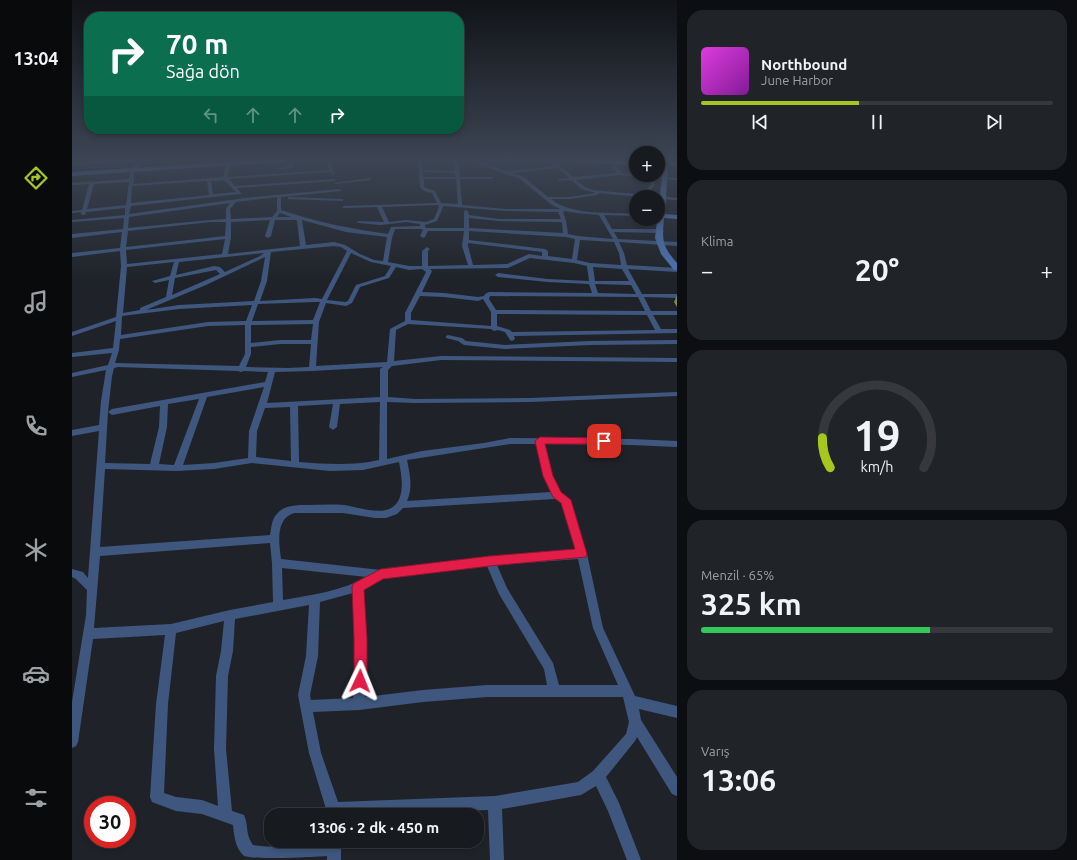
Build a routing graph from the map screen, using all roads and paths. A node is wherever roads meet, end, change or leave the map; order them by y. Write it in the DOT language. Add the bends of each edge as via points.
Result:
graph roads {
  1 [pos="87,200"];
  2 [pos="130,200"];
  3 [pos="177,200"];
  4 [pos="241,200"];
  5 [pos="279,200"];
  6 [pos="342,200"];
  7 [pos="438,200"];
  8 [pos="460,200"];
  9 [pos="550,200"];
  10 [pos="234,202"];
  11 [pos="439,204"];
  12 [pos="129,206"];
  13 [pos="344,206"];
  14 [pos="379,206"];
  15 [pos="460,206"];
  16 [pos="466,206"];
  17 [pos="562,210"];
  18 [pos="84,211"];
  19 [pos="72,212"];
  20 [pos="279,212"];
  21 [pos="601,213"];
  22 [pos="345,215"];
  23 [pos="629,215"];
  24 [pos="127,216"];
  25 [pos="466,216"];
  26 [pos="665,216"];
  27 [pos="677,217"];
  28 [pos="299,218"];
  29 [pos="273,219"];
  30 [pos="81,220"];
  31 [pos="230,220"];
  32 [pos="72,221"];
  33 [pos="564,221"];
  34 [pos="359,222"];
  35 [pos="387,223"];
  36 [pos="660,226"];
  37 [pos="424,227"];
  38 [pos="467,228"];
  39 [pos="126,230"];
  40 [pos="610,230"];
  41 [pos="506,231"];
  42 [pos="661,231"];
  43 [pos="566,235"];
  44 [pos="72,236"];
  45 [pos="268,236"];
  46 [pos="389,236"];
  47 [pos="423,236"];
  48 [pos="228,237"];
  49 [pos="578,238"];
  50 [pos="466,241"];
  51 [pos="617,241"];
  52 [pos="661,244"];
  53 [pos="677,244"];
  54 [pos="303,246"];
  55 [pos="505,246"];
  56 [pos="123,249"];
  57 [pos="427,249"];
  58 [pos="269,250"];
  59 [pos="350,250"];
  60 [pos="226,254"];
  61 [pos="72,256"];
  62 [pos="545,258"];
  63 [pos="177,260"];
  64 [pos="574,261"];
  65 [pos="385,264"];
  66 [pos="590,265"];
  67 [pos="124,266"];
  68 [pos="394,266"];
  69 [pos="472,266"];
  70 [pos="624,267"];
  71 [pos="424,269"];
  72 [pos="677,269"];
  73 [pos="224,275"];
  74 [pos="498,275"];
  75 [pos="172,278"];
  76 [pos="155,281"];
  77 [pos="592,283"];
  78 [pos="632,283"];
  79 [pos="418,294"];
  80 [pos="596,296"];
  81 [pos="639,296"];
  82 [pos="677,296"];
  83 [pos="486,297"];
  84 [pos="170,298"];
  85 [pos="324,301"];
  86 [pos="256,304"];
  87 [pos="494,312"];
  88 [pos="132,313"];
  89 [pos="648,313"];
  90 [pos="677,313"];
  91 [pos="119,316"];
  92 [pos="316,322"];
  93 [pos="408,322"];
  94 [pos="248,324"];
  95 [pos="494,329"];
  96 [pos="659,331"];
  97 [pos="677,331"];
  98 [pos="72,334"];
  99 [pos="510,334"];
  100 [pos="448,337"];
  101 [pos="117,338"];
  102 [pos="314,342"];
  103 [pos="677,342"];
  104 [pos="247,345"];
  105 [pos="514,346"];
  106 [pos="116,350"];
  107 [pos="72,355"];
  108 [pos="677,360"];
  109 [pos="390,364"];
  110 [pos="111,366"];
  111 [pos="312,369"];
  112 [pos="241,370"];
  113 [pos="272,370"];
  114 [pos="72,375"];
  115 [pos="268,384"];
  116 [pos="677,394"];
  117 [pos="204,395"];
  118 [pos="385,399"];
  119 [pos="164,402"];
  120 [pos="336,402"];
  121 [pos="294,404"];
  122 [pos="262,406"];
  123 [pos="112,412"];
  124 [pos="103,427"];
  125 [pos="333,427"];
  126 [pos="72,433"];
  127 [pos="540,441"];
  128 [pos="677,444"];
  129 [pos="403,459"];
  130 [pos="252,460"];
  131 [pos="383,463"];
  132 [pos="295,465"];
  133 [pos="101,466"];
  134 [pos="154,467"];
  135 [pos="177,468"];
  136 [pos="557,494"];
  137 [pos="401,505"];
  138 [pos="274,539"];
  139 [pos="95,552"];
  140 [pos="582,554"];
  141 [pos="490,561"];
  142 [pos="277,563"];
  143 [pos="72,573"];
  144 [pos="381,574"];
  145 [pos="358,587"];
  146 [pos="92,588"];
  147 [pos="315,600"];
  148 [pos="278,605"];
  149 [pos="230,615"];
  150 [pos="171,630"];
  151 [pos="88,634"];
  152 [pos="554,691"];
  153 [pos="629,696"];
  154 [pos="359,704"];
  155 [pos="307,706"];
  156 [pos="677,712"];
  157 [pos="635,722"];
  158 [pos="72,742"];
  159 [pos="598,776"];
  160 [pos="677,789"];
  161 [pos="495,803"];
  162 [pos="332,808"];
  163 [pos="405,808"];
  164 [pos="226,816"];
  165 [pos="334,850"];
  166 [pos="497,860"];
  167 [pos="634,860"];
  1 -- 18 [label="street"];
  2 -- 12 [label="street"];
  3 -- 12 [label="street"];
  4 -- 10 [label="street"];
  5 -- 20 [label="street"];
  6 -- 13 [label="street"];
  7 -- 11 [label="street"];
  8 -- 15 [label="street"];
  9 -- 17 [label="street"];
  10 -- 24 [label="street"];
  10 -- 31 [label="street" via="228,209"];
  11 -- 14 [label="street"];
  11 -- 15 [label="street"];
  11 -- 37 [label="street" via="441,207 438,218"];
  12 -- 18 [label="street"];
  12 -- 24 [label="street"];
  13 -- 14 [label="street"];
  13 -- 22 [label="street"];
  14 -- 35 [label="street"];
  15 -- 16 [label="street"];
  16 -- 17 [label="street" via="506,210"];
  16 -- 25 [label="street"];
  17 -- 21 [label="street"];
  17 -- 33 [label="street"];
  18 -- 19 [label="street"];
  18 -- 30 [label="street"];
  20 -- 28 [label="street"];
  20 -- 29 [label="street"];
  21 -- 23 [label="street"];
  21 -- 40 [label="street"];
  24 -- 30 [label="street"];
  24 -- 39 [label="street"];
  25 -- 33 [label="street" via="499,220"];
  25 -- 38 [label="street"];
  26 -- 27 [label="main road"];
  28 -- 29 [label="street"];
  28 -- 46 [label="street" via="346,230"];
  28 -- 54 [label="street"];
  29 -- 31 [label="street"];
  29 -- 45 [label="street"];
  30 -- 32 [label="street"];
  31 -- 39 [label="street"];
  31 -- 48 [label="street"];
  33 -- 43 [label="street"];
  34 -- 35 [label="street"];
  35 -- 37 [label="street" via="406,221"];
  36 -- 42 [label="main road"];
  37 -- 38 [label="street"];
  37 -- 46 [label="street" via="393,228"];
  37 -- 47 [label="street"];
  38 -- 41 [label="street"];
  38 -- 50 [label="street"];
  39 -- 44 [label="street"];
  39 -- 56 [label="street"];
  40 -- 42 [label="street"];
  40 -- 51 [label="street"];
  41 -- 43 [label="street"];
  41 -- 55 [label="street"];
  42 -- 52 [label="main road"];
  43 -- 49 [label="street"];
  46 -- 65 [label="street"];
  48 -- 56 [label="street"];
  48 -- 60 [label="street"];
  49 -- 51 [label="street"];
  49 -- 64 [label="street"];
  50 -- 55 [label="street"];
  50 -- 69 [label="street" via="465,246"];
  51 -- 52 [label="street"];
  51 -- 70 [label="street"];
  52 -- 53 [label="street"];
  52 -- 72 [label="main road" via="665,254"];
  54 -- 58 [label="street"];
  54 -- 59 [label="street" via="338,244"];
  55 -- 62 [label="street" via="545,252"];
  56 -- 61 [label="street"];
  56 -- 67 [label="street"];
  57 -- 71 [label="street"];
  58 -- 60 [label="street"];
  58 -- 73 [label="street" via="262,257"];
  58 -- 86 [label="street" via="264,280"];
  59 -- 65 [label="street"];
  59 -- 85 [label="street"];
  60 -- 63 [label="street"];
  62 -- 64 [label="street"];
  62 -- 69 [label="street" via="529,256 508,266"];
  63 -- 67 [label="street"];
  63 -- 75 [label="street"];
  64 -- 66 [label="street"];
  65 -- 68 [label="street"];
  66 -- 70 [label="street"];
  66 -- 77 [label="street"];
  67 -- 91 [label="street"];
  68 -- 71 [label="street"];
  68 -- 85 [label="street" via="387,277 358,286 348,304"];
  69 -- 71 [label="street"];
  70 -- 72 [label="street"];
  70 -- 78 [label="street"];
  71 -- 79 [label="street" via="429,271"];
  73 -- 75 [label="street" via="218,268 214,268"];
  73 -- 84 [label="street"];
  74 -- 77 [label="street"];
  75 -- 76 [label="street"];
  75 -- 84 [label="street"];
  77 -- 78 [label="street"];
  77 -- 80 [label="street"];
  78 -- 81 [label="street"];
  79 -- 83 [label="street" via="478,299"];
  79 -- 93 [label="street" via="408,313"];
  80 -- 81 [label="street"];
  80 -- 83 [label="street" via="492,293"];
  81 -- 82 [label="street"];
  81 -- 89 [label="street"];
  83 -- 87 [label="street"];
  84 -- 88 [label="street"];
  85 -- 86 [label="street"];
  85 -- 92 [label="street"];
  86 -- 88 [label="street" via="179,307"];
  86 -- 94 [label="street"];
  87 -- 89 [label="street"];
  87 -- 95 [label="street"];
  88 -- 91 [label="street"];
  89 -- 90 [label="street"];
  89 -- 96 [label="street"];
  91 -- 98 [label="street"];
  91 -- 101 [label="street"];
  92 -- 94 [label="street"];
  92 -- 102 [label="street"];
  93 -- 95 [label="street"];
  93 -- 109 [label="street" via="393,329"];
  94 -- 101 [label="street" via="192,326"];
  94 -- 104 [label="street"];
  95 -- 99 [label="street" via="504,330"];
  96 -- 97 [label="street"];
  96 -- 99 [label="street"];
  99 -- 105 [label="street"];
  100 -- 105 [label="street" via="464,343"];
  101 -- 106 [label="street"];
  102 -- 104 [label="street"];
  102 -- 111 [label="street"];
  103 -- 105 [label="street"];
  104 -- 112 [label="street" via="248,354"];
  106 -- 107 [label="street"];
  106 -- 110 [label="street"];
  108 -- 109 [label="street" via="442,358"];
  109 -- 111 [label="street"];
  109 -- 118 [label="street" via="384,369"];
  110 -- 112 [label="street"];
  110 -- 114 [label="street"];
  110 -- 124 [label="street"];
  111 -- 113 [label="street"];
  112 -- 113 [label="street"];
  113 -- 115 [label="street"];
  115 -- 117 [label="street"];
  115 -- 122 [label="street"];
  116 -- 118 [label="street" via="530,400"];
  117 -- 119 [label="street"];
  117 -- 135 [label="street"];
  118 -- 120 [label="street"];
  118 -- 131 [label="street"];
  119 -- 123 [label="street"];
  119 -- 134 [label="street" via="163,427"];
  120 -- 121 [label="street"];
  120 -- 125 [label="street"];
  121 -- 122 [label="street"];
  121 -- 132 [label="street"];
  122 -- 130 [label="street" via="253,431"];
  124 -- 126 [label="street"];
  124 -- 133 [label="street"];
  127 -- 128 [label="street"];
  127 -- 129 [label="street" via="510,441"];
  127 -- 136 [label="street" via="548,476"];
  129 -- 131 [label="street"];
  129 -- 137 [label="street" via="407,480 406,493"];
  130 -- 132 [label="street"];
  130 -- 135 [label="street"];
  131 -- 132 [label="street" via="363,467 330,468"];
  133 -- 134 [label="street"];
  133 -- 139 [label="street"];
  134 -- 135 [label="street"];
  136 -- 137 [label="street"];
  136 -- 140 [label="street" via="565,500"];
  137 -- 138 [label="street" via="386,514 343,509 294,509 279,517"];
  138 -- 139 [label="street"];
  138 -- 142 [label="street"];
  139 -- 146 [label="street"];
  140 -- 141 [label="street"];
  140 -- 153 [label="street" via="598,628"];
  141 -- 144 [label="street"];
  141 -- 152 [label="street" via="502,591 549,667"];
  142 -- 144 [label="street"];
  142 -- 148 [label="street"];
  143 -- 146 [label="street" via="79,575"];
  144 -- 145 [label="street"];
  145 -- 147 [label="street"];
  145 -- 154 [label="street" via="361,669"];
  146 -- 151 [label="street"];
  147 -- 148 [label="street"];
  147 -- 155 [label="street" via="312,656 304,695"];
  148 -- 149 [label="street"];
  149 -- 150 [label="street"];
  149 -- 164 [label="street" via="222,676 220,749"];
  150 -- 151 [label="street"];
  150 -- 164 [label="street" via="162,704 157,797 176,804 202,807"];
  151 -- 158 [label="street"];
  152 -- 153 [label="street"];
  152 -- 154 [label="street" via="487,691"];
  153 -- 156 [label="street"];
  153 -- 157 [label="street"];
  154 -- 155 [label="street"];
  155 -- 162 [label="street" via="315,753"];
  157 -- 159 [label="street" via="631,737"];
  157 -- 160 [label="street"];
  159 -- 161 [label="street" via="581,788"];
  159 -- 167 [label="street" via="614,808"];
  161 -- 163 [label="street"];
  161 -- 166 [label="street"];
  164 -- 165 [label="street" via="239,820 241,839 249,851 266,854"];
}
